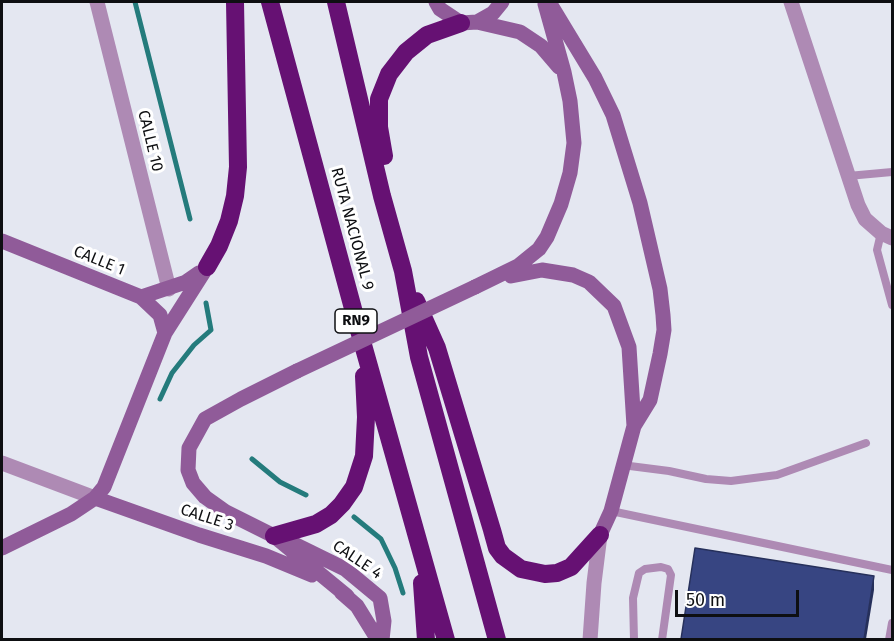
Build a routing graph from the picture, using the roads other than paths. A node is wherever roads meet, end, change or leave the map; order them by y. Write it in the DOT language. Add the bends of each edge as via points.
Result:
graph roads {
  1 [pos="97,2"];
  2 [pos="235,2"];
  3 [pos="270,2"];
  4 [pos="336,2"];
  5 [pos="436,2"];
  6 [pos="502,2"];
  7 [pos="544,2"];
  8 [pos="549,2"];
  9 [pos="790,2"];
  10 [pos="469,23"];
  11 [pos="564,72"];
  12 [pos="892,172"];
  13 [pos="848,176"];
  14 [pos="382,196"];
  15 [pos="887,236"];
  16 [pos="2,241"];
  17 [pos="207,267"];
  18 [pos="403,271"];
  19 [pos="502,274"];
  20 [pos="169,289"];
  21 [pos="141,297"];
  22 [pos="892,305"];
  23 [pos="358,327"];
  24 [pos="165,333"];
  25 [pos="634,426"];
  26 [pos="866,443"];
  27 [pos="2,463"];
  28 [pos="622,465"];
  29 [pos="95,498"];
  30 [pos="611,511"];
  31 [pos="600,535"];
  32 [pos="274,536"];
  33 [pos="418,542"];
  34 [pos="2,548"];
  35 [pos="892,570"];
  36 [pos="347,596"];
  37 [pos="892,623"];
  38 [pos="378,639"];
  39 [pos="382,639"];
  40 [pos="426,639"];
  41 [pos="446,639"];
  42 [pos="497,639"];
  43 [pos="590,639"];
  44 [pos="634,639"];
  45 [pos="662,639"];
  46 [pos="889,639"];
  1 -- 20 [label="street, CALLE 10"];
  2 -- 17 [label="highway" via="235,196 229,221"];
  3 -- 23 [label="highway, RUTA NACIONAL 9 / RN9"];
  4 -- 14 [label="highway"];
  5 -- 10 [label="main road" via="440,9"];
  6 -- 10 [label="main road" via="493,13"];
  7 -- 11 [label="main road"];
  8 -- 25 [label="main road" via="613,115 640,202 660,289 664,330 660,354 650,400"];
  9 -- 13 [label="street"];
  10 -- 11 [label="main road" via="520,32 541,46"];
  10 -- 14 [label="highway" via="427,35 406,52 389,74 379,99 386,168"];
  11 -- 19 [label="main road" via="574,143 561,204 539,249"];
  12 -- 13 [label="lane"];
  13 -- 15 [label="street" via="865,219"];
  14 -- 18 [label="highway"];
  15 -- 22 [label="lane" via="878,250"];
  16 -- 21 [label="main road, CALLE 1"];
  17 -- 20 [label="main road"];
  17 -- 24 [label="main road"];
  18 -- 31 [label="highway" via="437,348 497,548 521,569 557,573 570,567"];
  18 -- 42 [label="highway" via="419,357"];
  19 -- 25 [label="main road" via="515,276 542,270 573,275 589,282 614,306 628,347"];
  19 -- 32 [label="main road, bridge" via="205,419 187,459 193,483 226,512"];
  20 -- 21 [label="main road"];
  21 -- 24 [label="main road, CALLE 1" via="160,315"];
  23 -- 32 [label="highway" via="366,417 364,456 354,487 342,504 316,525"];
  23 -- 33 [label="highway, RUTA NACIONAL 9 / RN9"];
  24 -- 29 [label="main road" via="110,475"];
  25 -- 28 [label="main road"];
  26 -- 28 [label="lane" via="777,475 731,480"];
  27 -- 29 [label="street, CALLE 3"];
  28 -- 30 [label="main road"];
  29 -- 34 [label="main road"];
  29 -- 36 [label="main road, CALLE 3" via="293,566"];
  30 -- 31 [label="main road"];
  30 -- 35 [label="lane"];
  31 -- 43 [label="street"];
  32 -- 36 [label="main road"];
  32 -- 39 [label="main road, CALLE 4" via="327,559 369,587 380,598 383,610"];
  33 -- 40 [label="highway"];
  33 -- 41 [label="highway, RUTA NACIONAL 9 / RN9"];
  36 -- 38 [label="main road, CALLE 3"];
  37 -- 46 [label="lane"];
  44 -- 45 [label="lane" via="633,598 639,573 661,567 668,569 670,575"];
}
